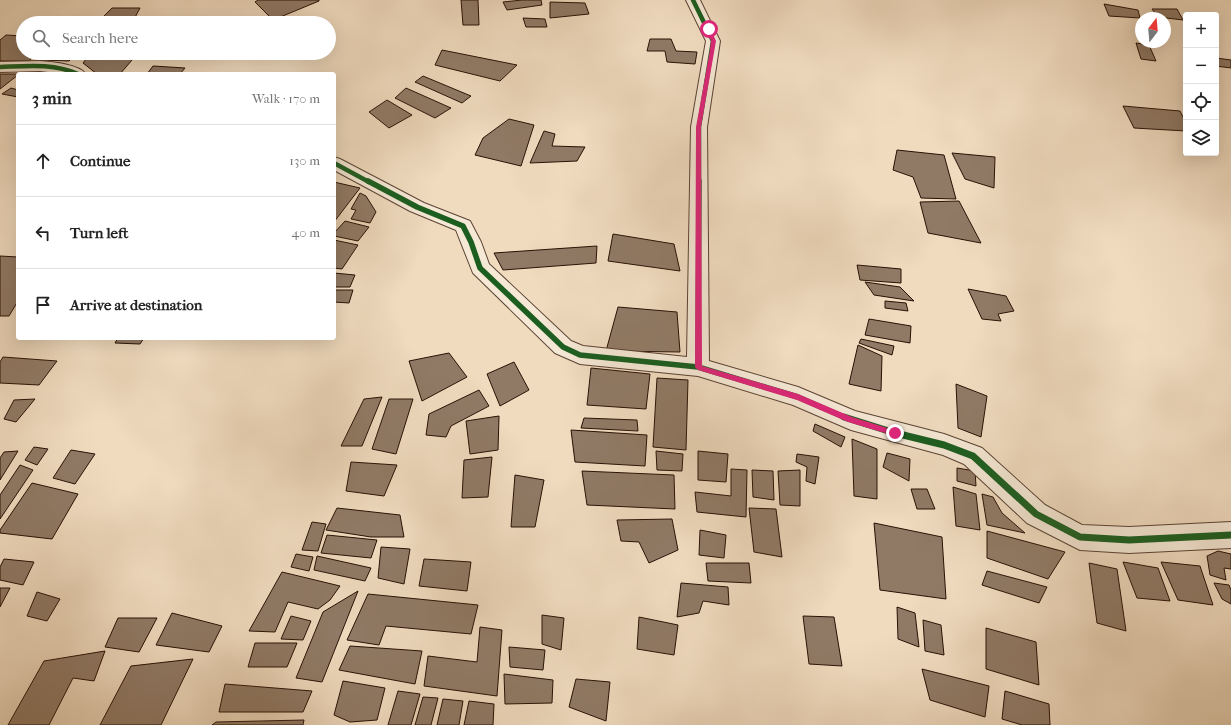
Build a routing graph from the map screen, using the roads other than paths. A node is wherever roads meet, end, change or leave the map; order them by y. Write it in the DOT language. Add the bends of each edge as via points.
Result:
graph roads {
  1 [pos="692,0"];
  2 [pos="0,67"];
  3 [pos="74,72"];
  4 [pos="336,164"];
  5 [pos="698,367"];
  6 [pos="1231,534"];
  1 -- 5 [label="street" via="713,41 699,127"];
  2 -- 3 [label="street" via="43,67"];
  4 -- 5 [label="street" via="417,207 463,226 480,268 563,347 580,355"];
  5 -- 6 [label="street" via="798,397 851,420 944,445 973,456 1036,514 1080,537 1128,540"];
}
